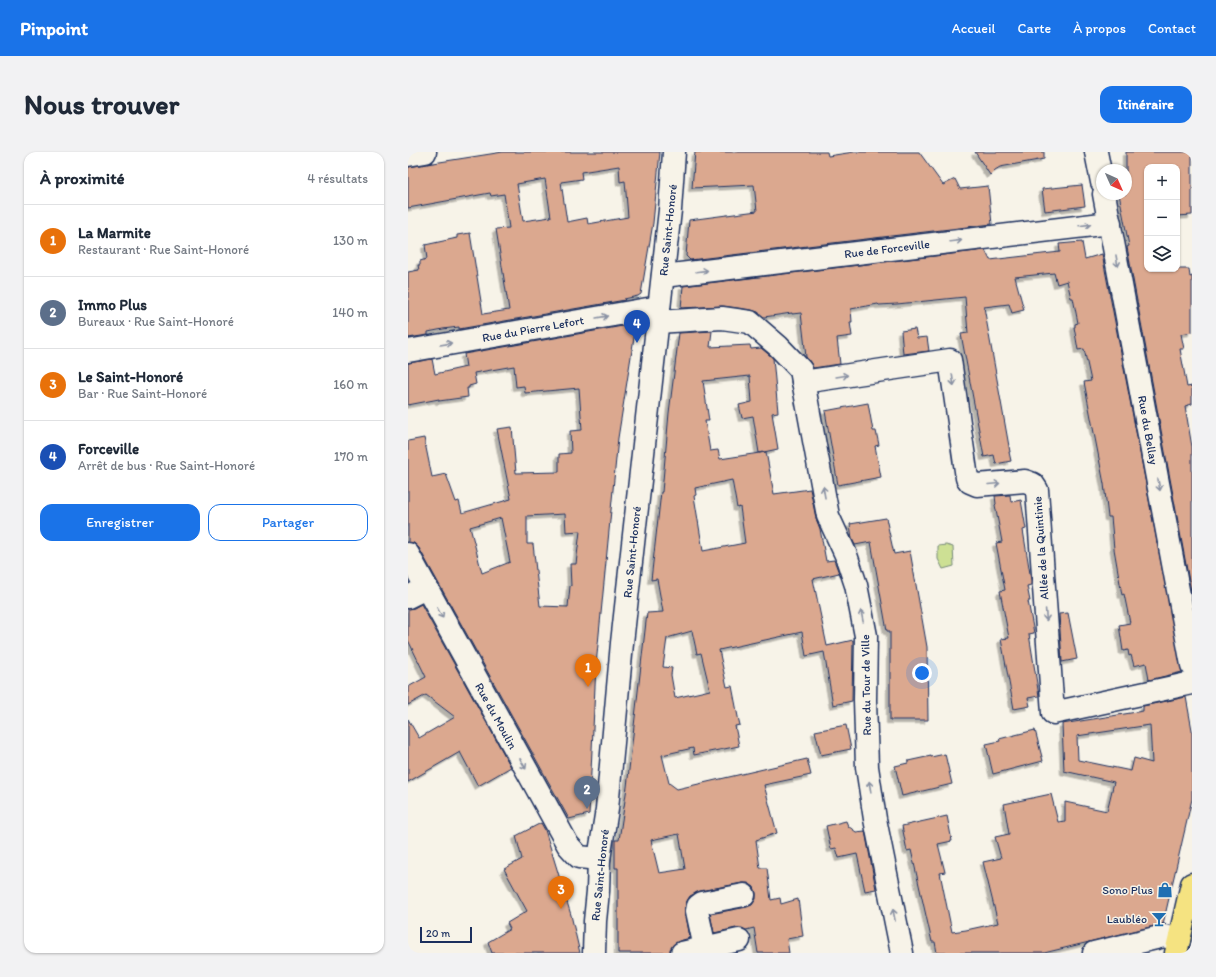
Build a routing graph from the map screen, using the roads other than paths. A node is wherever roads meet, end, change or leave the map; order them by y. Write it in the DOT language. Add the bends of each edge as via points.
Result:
graph roads {
  1 [pos="425,152"];
  2 [pos="674,152"];
  3 [pos="1096,152"];
  4 [pos="408,155"];
  5 [pos="1098,164"];
  6 [pos="1105,200"];
  7 [pos="1110,222"];
  8 [pos="663,276"];
  9 [pos="658,315"];
  10 [pos="408,350"];
  11 [pos="803,382"];
  12 [pos="408,554"];
  13 [pos="417,593"];
  14 [pos="1192,665"];
  15 [pos="1192,683"];
  16 [pos="599,859"];
  17 [pos="1192,884"];
  18 [pos="744,895"];
  19 [pos="739,940"];
  20 [pos="1177,946"];
  21 [pos="705,948"];
  22 [pos="594,953"];
  23 [pos="682,953"];
  24 [pos="902,953"];
  25 [pos="1094,953"];
  1 -- 4 [label="street"];
  2 -- 8 [label="street, Rue Saint-Honoré"];
  3 -- 5 [label="street"];
  6 -- 7 [label="street, Rue du Bellay"];
  8 -- 7 [label="street, Rue de Forceville, one-way"];
  7 -- 14 [label="street, Rue du Bellay, one-way"];
  8 -- 9 [label="street, Rue Saint-Honoré"];
  10 -- 9 [label="street, Rue du Pierre Lefort, one-way"];
  9 -- 11 [label="street, Rue du Tour de Ville" via="750,322 801,370"];
  9 -- 16 [label="street, Rue Saint-Honoré" via="622,643 607,809"];
  11 -- 15 [label="street, Allée de la Quintinie, one-way" via="950,360 967,478 977,486 1025,481 1033,484 1037,490 1053,714"];
  24 -- 11 [label="street, Rue du Tour de Ville, one-way" via="867,767 866,636 854,577 828,516"];
  12 -- 13 [label="street, Rue du Moulin"];
  13 -- 16 [label="street, Rue du Moulin, one-way" via="568,845 579,857"];
  16 -- 22 [label="street, Rue Saint-Honoré"];
  17 -- 20 [label="main road"];
  18 -- 21 [label="street" via="698,906"];
  19 -- 21 [label="street"];
  20 -- 25 [label="street" via="1164,936"];
  21 -- 23 [label="street"];
}
